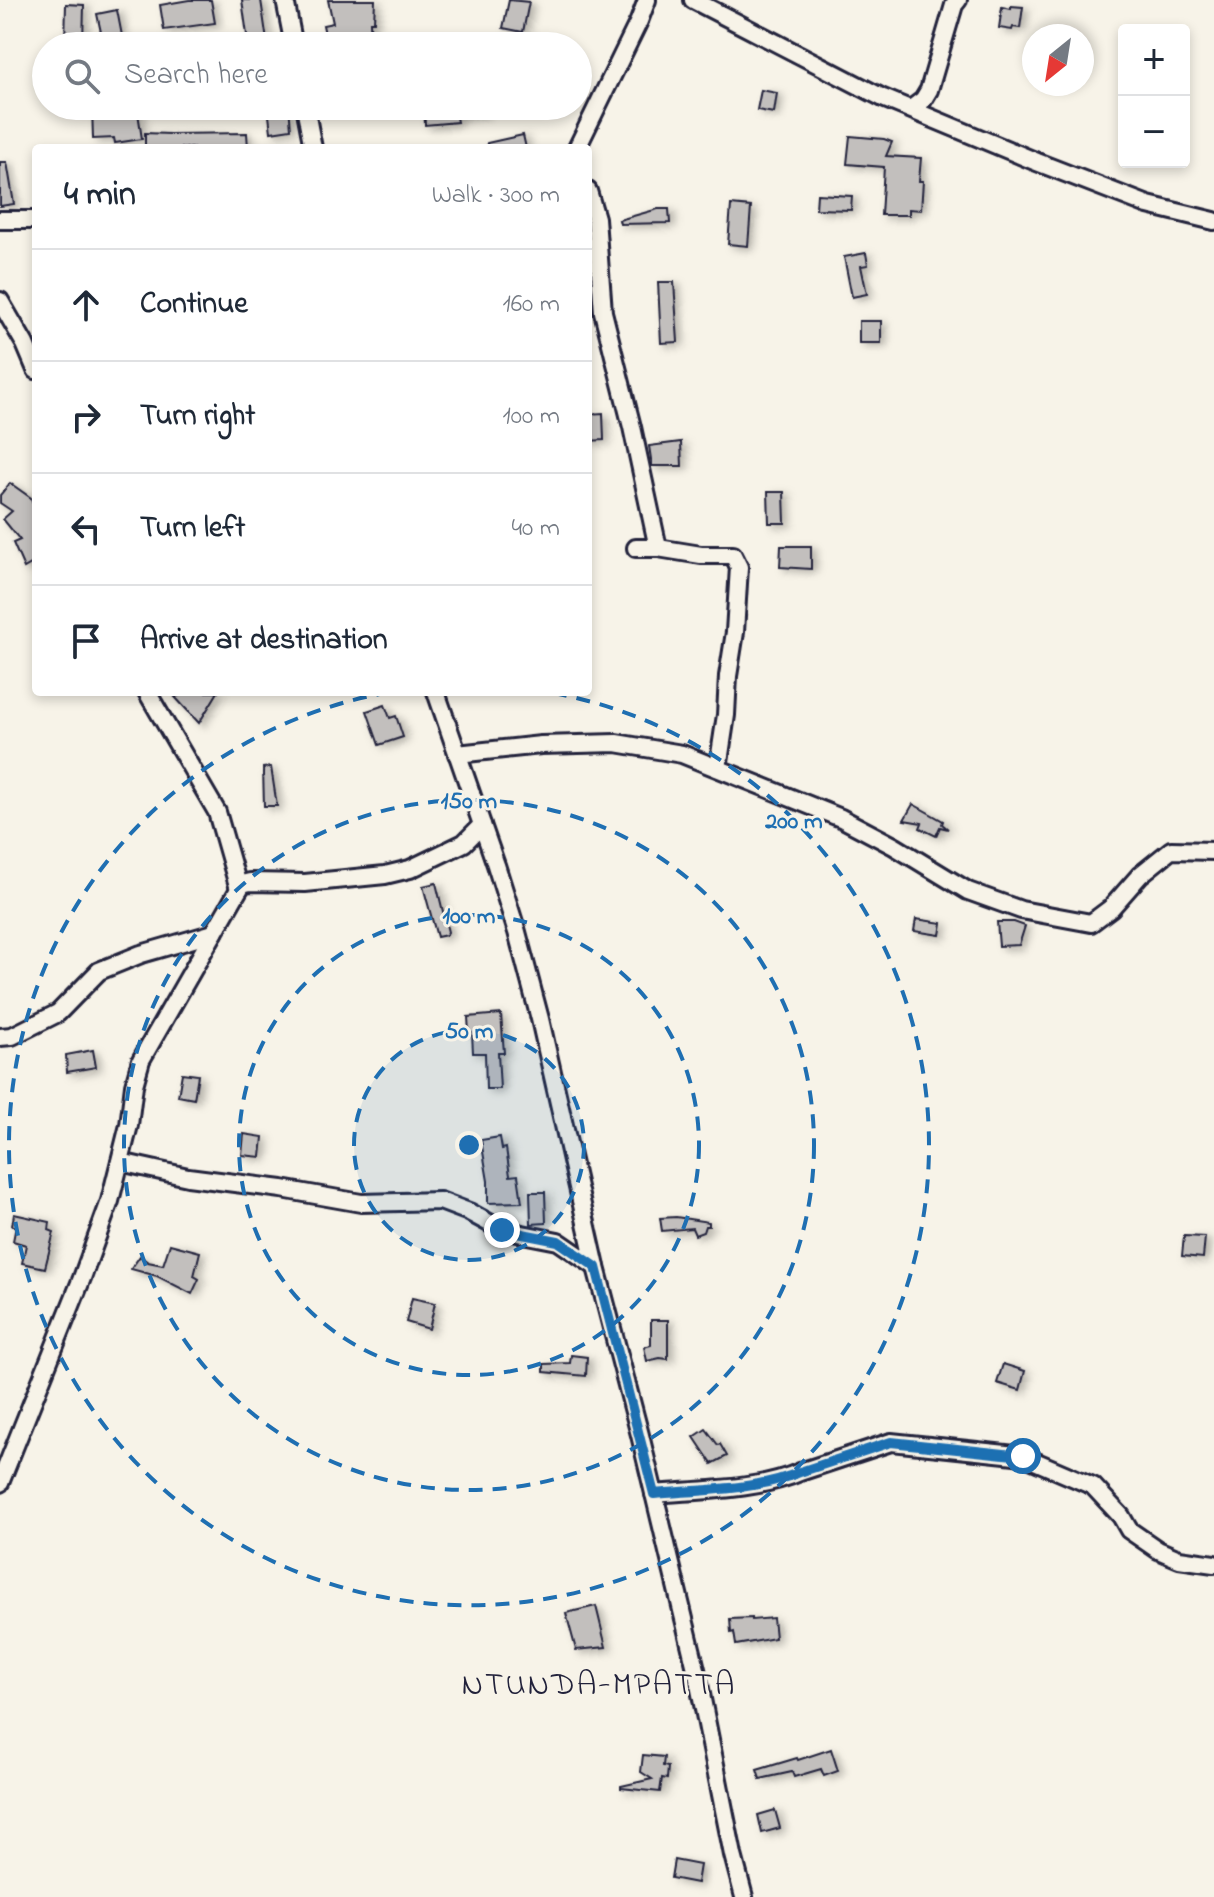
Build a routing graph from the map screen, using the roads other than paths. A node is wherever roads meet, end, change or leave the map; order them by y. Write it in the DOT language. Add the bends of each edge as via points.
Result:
graph roads {
  1 [pos="285,0"];
  2 [pos="647,0"];
  3 [pos="693,0"];
  4 [pos="958,0"];
  5 [pos="291,32"];
  6 [pos="911,109"];
  7 [pos="592,117"];
  8 [pos="308,120"];
  9 [pos="591,120"];
  10 [pos="312,144"];
  11 [pos="579,144"];
  12 [pos="592,204"];
  13 [pos="0,220"];
  14 [pos="32,220"];
  15 [pos="1214,221"];
  16 [pos="0,301"];
  17 [pos="32,361"];
  18 [pos="636,548"];
  19 [pos="658,548"];
  20 [pos="149,696"];
  21 [pos="437,696"];
  22 [pos="457,754"];
  23 [pos="718,768"];
  24 [pos="482,825"];
  25 [pos="1214,851"];
  26 [pos="239,889"];
  27 [pos="214,933"];
  28 [pos="0,1037"];
  29 [pos="120,1162"];
  30 [pos="596,1267"];
  31 [pos="1,1478"];
  32 [pos="654,1494"];
  33 [pos="1214,1564"];
  34 [pos="744,1897"];
  1 -- 5 [label="street"];
  2 -- 7 [label="street"];
  3 -- 6 [label="street"];
  4 -- 6 [label="street" via="929,90"];
  6 -- 15 [label="street" via="1148,205"];
  8 -- 10 [label="street"];
  9 -- 11 [label="street"];
  12 -- 19 [label="street" via="603,312"];
  13 -- 14 [label="street"];
  16 -- 17 [label="street"];
  18 -- 19 [label="street"];
  19 -- 23 [label="street" via="733,555 739,567"];
  20 -- 26 [label="street" via="217,812"];
  21 -- 22 [label="street"];
  22 -- 23 [label="street" via="616,743 682,754"];
  22 -- 24 [label="street"];
  23 -- 25 [label="street" via="841,818 968,891 1021,910 1091,923 1171,850"];
  24 -- 26 [label="street" via="464,843 410,869 305,883 250,882"];
  24 -- 30 [label="street" via="540,1019"];
  26 -- 27 [label="street"];
  27 -- 28 [label="street" via="99,971 58,1013"];
  27 -- 29 [label="street" via="141,1060"];
  29 -- 30 [label="street" via="361,1203 440,1201 502,1230 558,1241"];
  29 -- 31 [label="street" via="82,1278"];
  30 -- 32 [label="street"];
  32 -- 33 [label="street" via="786,1478 891,1442 1023,1456 1093,1486 1129,1530 1158,1550"];
  32 -- 34 [label="street"];
}
